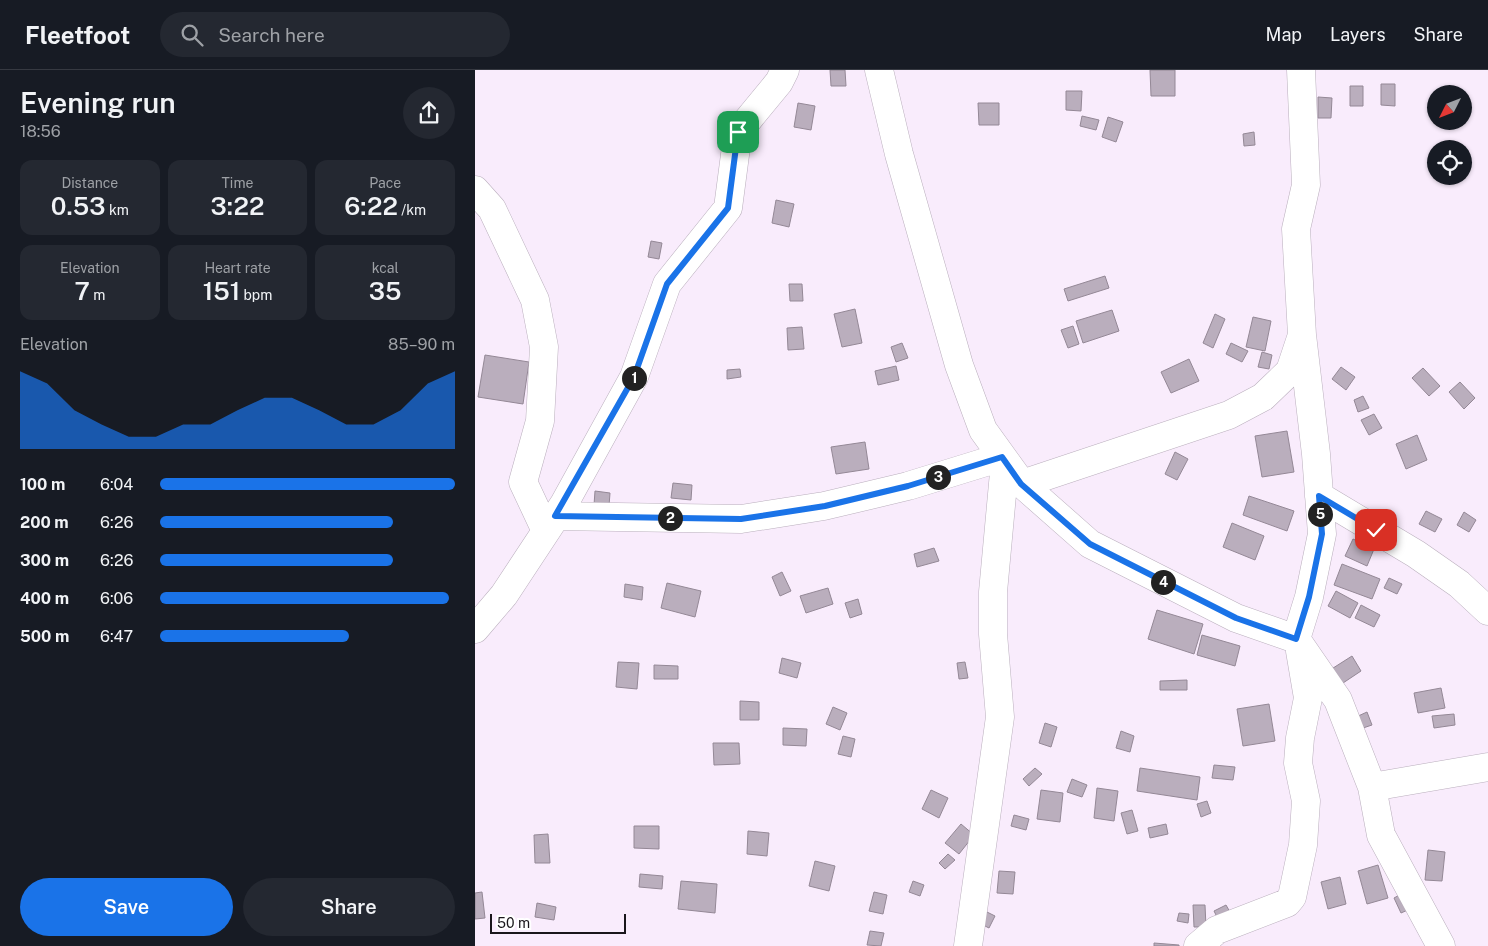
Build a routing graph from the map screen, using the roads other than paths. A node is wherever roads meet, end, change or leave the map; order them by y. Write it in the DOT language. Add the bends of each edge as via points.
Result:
graph roads {
  1 [pos="785,70"];
  2 [pos="879,70"];
  3 [pos="1301,70"];
  4 [pos="475,190"];
  5 [pos="1302,335"];
  6 [pos="1004,459"];
  7 [pos="1021,484"];
  8 [pos="1319,496"];
  9 [pos="551,523"];
  10 [pos="1488,611"];
  11 [pos="475,629"];
  12 [pos="1297,641"];
  13 [pos="1488,767"];
  14 [pos="1372,787"];
  15 [pos="968,946"];
  16 [pos="1198,946"];
  17 [pos="1441,946"];
  1 -- 9 [label="street" via="738,132 728,208 667,284 634,377"];
  2 -- 6 [label="street" via="899,154 959,364 983,430"];
  3 -- 5 [label="street" via="1306,185 1296,229"];
  4 -- 9 [label="street" via="492,209 535,300 543,347 540,421 523,482"];
  5 -- 7 [label="street" via="1291,370 1263,397 1229,415"];
  5 -- 8 [label="street"];
  6 -- 7 [label="street"];
  6 -- 9 [label="street" via="825,506 741,519"];
  6 -- 15 [label="street" via="993,592 1000,718"];
  7 -- 12 [label="street" via="1090,544 1236,618"];
  8 -- 10 [label="street" via="1416,554 1459,584"];
  8 -- 12 [label="street" via="1322,534"];
  9 -- 11 [label="street" via="504,594"];
  12 -- 14 [label="street" via="1338,700"];
  12 -- 16 [label="street" via="1308,698 1298,763 1306,801 1303,846 1292,897 1287,903 1217,930"];
  13 -- 14 [label="street"];
  14 -- 17 [label="street" via="1381,835"];
}
